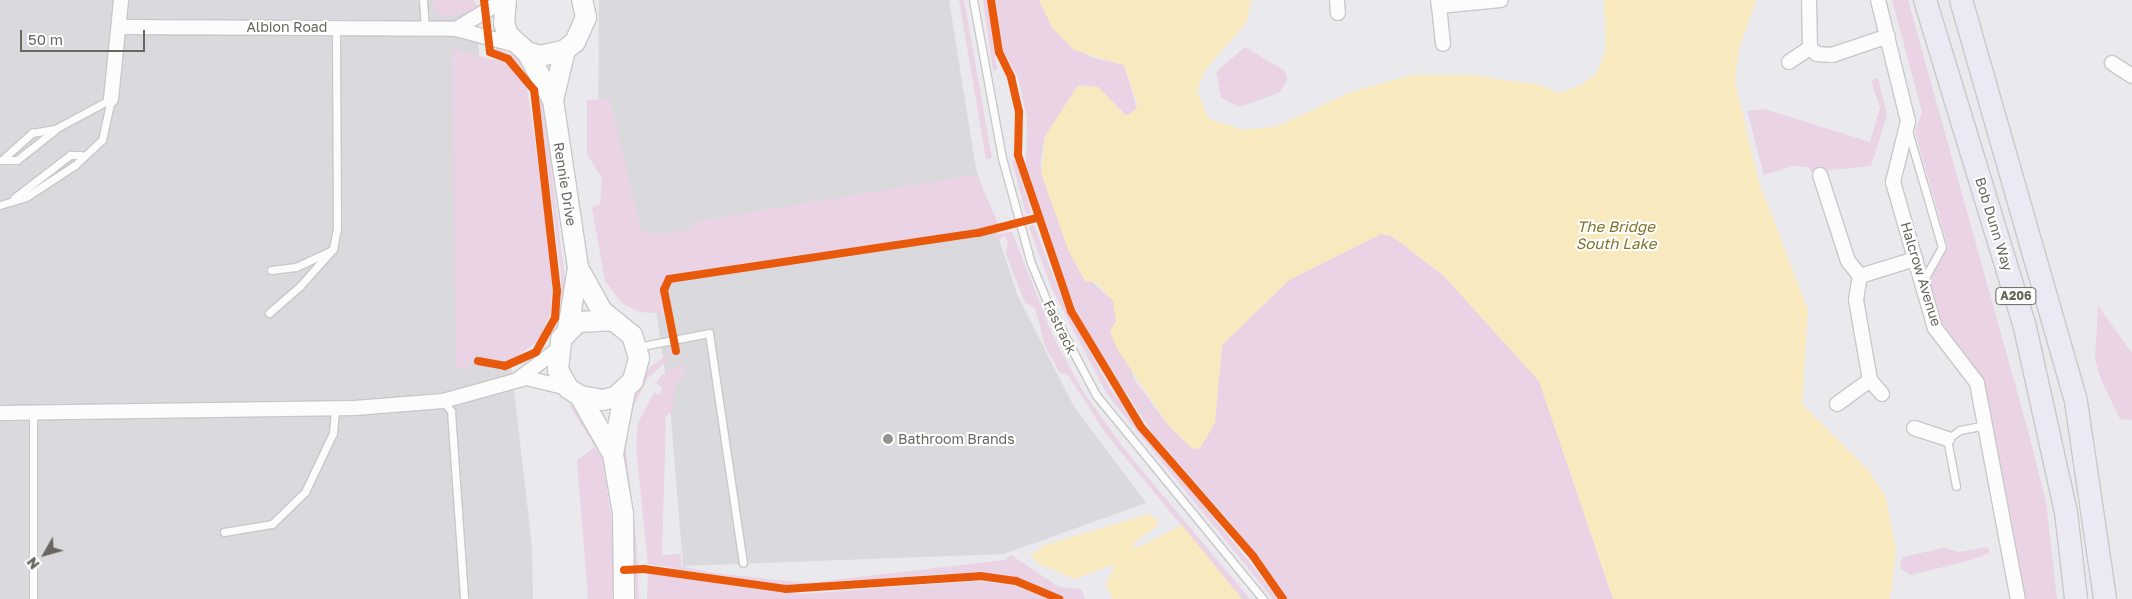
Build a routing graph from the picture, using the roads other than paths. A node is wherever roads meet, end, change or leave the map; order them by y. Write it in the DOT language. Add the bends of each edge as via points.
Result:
graph roads {
  1 [pos="121,0"];
  2 [pos="423,0"];
  3 [pos="505,0"];
  4 [pos="582,0"];
  5 [pos="973,0"];
  6 [pos="1501,0"];
  7 [pos="1809,0"];
  8 [pos="1878,0"];
  9 [pos="1925,0"];
  10 [pos="1961,0"];
  11 [pos="1439,3"];
  12 [pos="119,27"];
  13 [pos="336,28"];
  14 [pos="456,29"];
  15 [pos="425,30"];
  16 [pos="1888,36"];
  17 [pos="1442,44"];
  18 [pos="1810,48"];
  19 [pos="522,49"];
  20 [pos="565,50"];
  21 [pos="1790,62"];
  22 [pos="2112,63"];
  23 [pos="2132,76"];
  24 [pos="111,99"];
  25 [pos="553,100"];
  26 [pos="1906,128"];
  27 [pos="56,130"];
  28 [pos="81,155"];
  29 [pos="2,159"];
  30 [pos="1820,175"];
  31 [pos="14,198"];
  32 [pos="0,206"];
  33 [pos="333,249"];
  34 [pos="1915,258"];
  35 [pos="578,268"];
  36 [pos="271,270"];
  37 [pos="1860,276"];
  38 [pos="1922,283"];
  39 [pos="269,313"];
  40 [pos="612,320"];
  41 [pos="568,329"];
  42 [pos="637,347"];
  43 [pos="557,350"];
  44 [pos="516,380"];
  45 [pos="1870,380"];
  46 [pos="625,390"];
  47 [pos="574,392"];
  48 [pos="1882,394"];
  49 [pos="443,401"];
  50 [pos="1837,404"];
  51 [pos="335,408"];
  52 [pos="33,412"];
  53 [pos="0,413"];
  54 [pos="1985,425"];
  55 [pos="1914,428"];
  56 [pos="1947,440"];
  57 [pos="613,454"];
  58 [pos="1956,486"];
  59 [pos="224,532"];
  60 [pos="743,562"];
  61 [pos="33,599"];
  62 [pos="464,599"];
  63 [pos="624,599"];
  64 [pos="1263,599"];
  65 [pos="2018,599"];
  66 [pos="2076,599"];
  67 [pos="2105,599"];
  1 -- 12 [label="street"];
  2 -- 15 [label="lane"];
  3 -- 14 [label="street, Albion Road"];
  3 -- 19 [label="street, Rennie Drive" via="504,23"];
  4 -- 20 [label="street, Rennie Drive" via="582,30"];
  5 -- 64 [label="lane, Fastrack" via="1002,158 1026,247 1048,304 1096,395"];
  6 -- 11 [label="street"];
  7 -- 18 [label="street"];
  8 -- 16 [label="street, Halcrow Avenue"];
  9 -- 66 [label="main road, Bob Dunn Way / A206" via="2024,323 2066,512"];
  10 -- 67 [label="main road, A206" via="2076,402"];
  11 -- 17 [label="street"];
  12 -- 13 [label="street, Albion Road"];
  12 -- 24 [label="street"];
  13 -- 15 [label="street, Albion Road"];
  13 -- 33 [label="lane" via="337,228"];
  14 -- 15 [label="street, Albion Road"];
  14 -- 19 [label="street, Albion Road"];
  16 -- 18 [label="street" via="1832,55 1817,54"];
  16 -- 26 [label="street, Halcrow Avenue" via="1906,102"];
  18 -- 21 [label="street"];
  19 -- 20 [label="street" via="546,55"];
  19 -- 25 [label="street, Rennie Drive"];
  20 -- 25 [label="street, Rennie Drive"];
  22 -- 23 [label="street"];
  24 -- 27 [label="lane"];
  24 -- 28 [label="lane" via="102,140"];
  25 -- 35 [label="street, Rennie Drive"];
  26 -- 34 [label="street, Halcrow Avenue" via="1892,182"];
  26 -- 38 [label="lane" via="1942,247"];
  27 -- 29 [label="lane" via="32,133"];
  27 -- 29 [label="lane" via="18,160"];
  28 -- 31 [label="lane" via="67,170 26,196"];
  28 -- 31 [label="lane" via="70,155"];
  30 -- 37 [label="street" via="1848,261"];
  31 -- 32 [label="lane"];
  33 -- 36 [label="lane" via="296,267"];
  33 -- 39 [label="lane" via="300,286"];
  34 -- 37 [label="street"];
  34 -- 38 [label="street, Halcrow Avenue"];
  35 -- 40 [label="street, Rennie Drive" via="594,300"];
  35 -- 41 [label="street, Rennie Drive"];
  37 -- 45 [label="street" via="1856,300"];
  38 -- 54 [label="street, Halcrow Avenue" via="1935,328 1977,383"];
  40 -- 41 [label="street" via="588,318"];
  40 -- 42 [label="street, Rennie Drive" via="627,330"];
  41 -- 43 [label="street, Rennie Drive"];
  42 -- 46 [label="street" via="638,370"];
  42 -- 60 [label="lane" via="709,333"];
  43 -- 44 [label="street"];
  43 -- 47 [label="street" via="558,370"];
  44 -- 47 [label="street" via="526,378"];
  44 -- 49 [label="street"];
  45 -- 48 [label="street"];
  45 -- 50 [label="street"];
  46 -- 47 [label="street" via="603,400"];
  46 -- 57 [label="street"];
  47 -- 57 [label="street"];
  49 -- 51 [label="street"];
  49 -- 62 [label="lane" via="451,411"];
  51 -- 52 [label="street"];
  51 -- 59 [label="lane" via="333,433 305,492 272,524"];
  52 -- 53 [label="street"];
  52 -- 61 [label="lane"];
  54 -- 56 [label="lane" via="1960,430"];
  54 -- 65 [label="street, Halcrow Avenue"];
  55 -- 56 [label="street"];
  56 -- 58 [label="lane"];
  57 -- 63 [label="street" via="623,514"];
}
